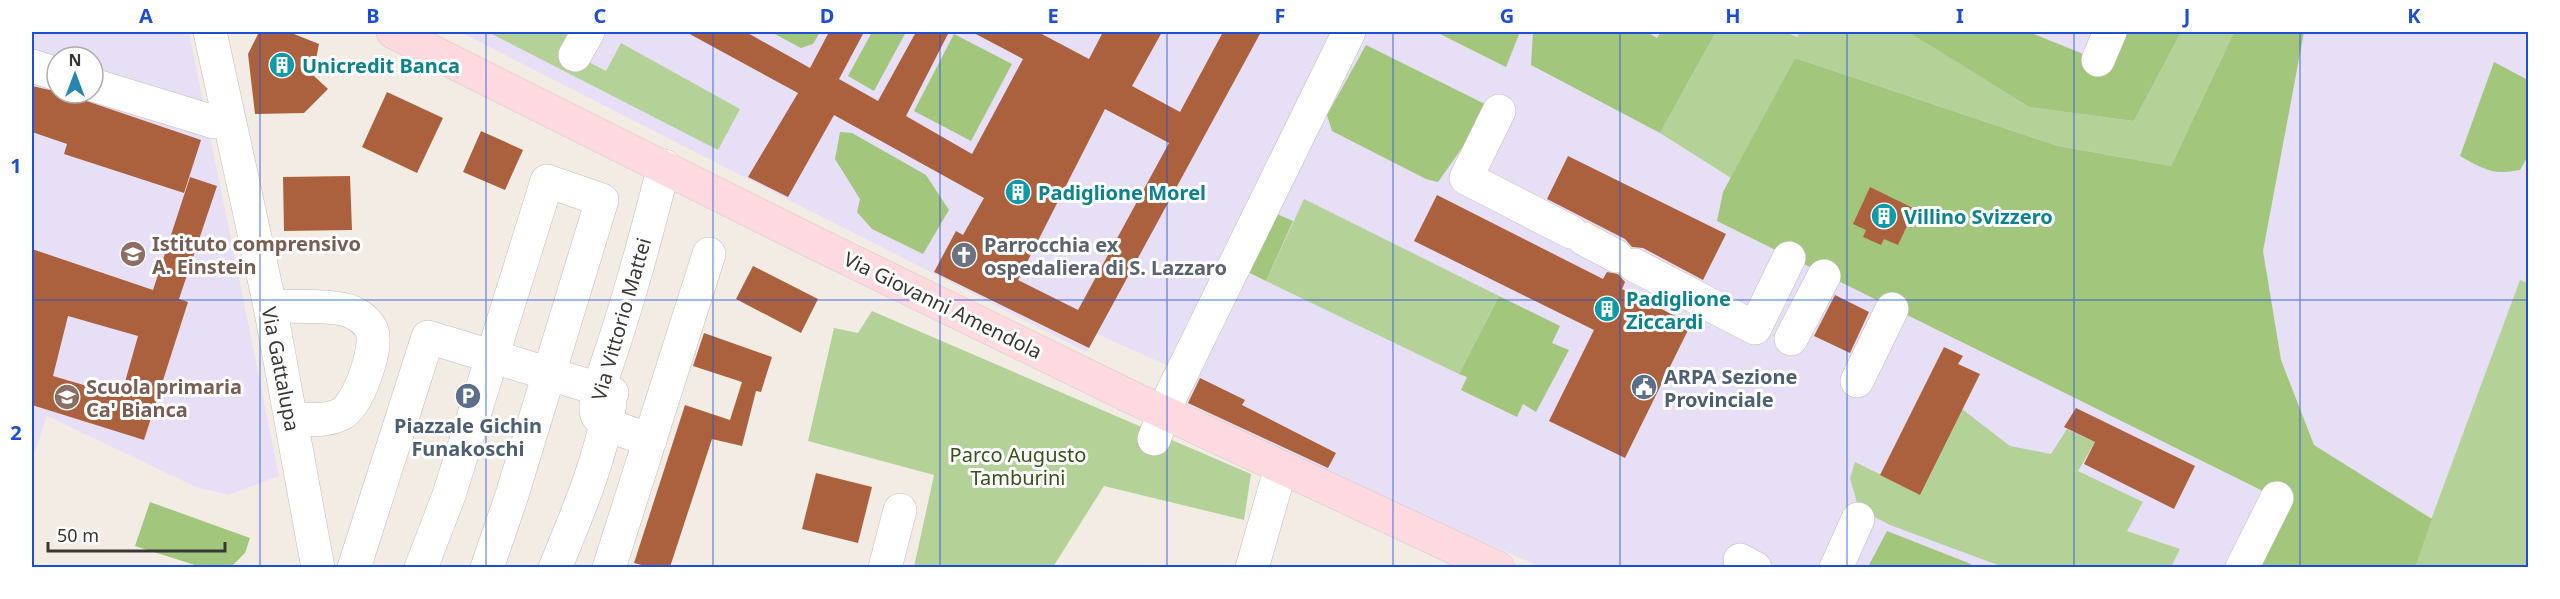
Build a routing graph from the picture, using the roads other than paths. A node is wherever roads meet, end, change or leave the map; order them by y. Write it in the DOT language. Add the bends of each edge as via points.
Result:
graph roads {
  1 [pos="210,32"];
  2 [pos="393,32"];
  3 [pos="1346,33"];
  4 [pos="105,89"];
  5 [pos="1499,111"];
  6 [pos="228,118"];
  7 [pos="664,166"];
  8 [pos="710,254"];
  9 [pos="1789,258"];
  10 [pos="1824,276"];
  11 [pos="270,306"];
  12 [pos="1892,309"];
  13 [pos="1791,339"];
  14 [pos="492,357"];
  15 [pos="549,374"];
  16 [pos="1857,381"];
  17 [pos="606,402"];
  18 [pos="291,419"];
  19 [pos="1159,426"];
  20 [pos="650,440"];
  21 [pos="1281,467"];
  22 [pos="2277,498"];
  23 [pos="900,510"];
  24 [pos="1858,519"];
  25 [pos="318,567"];
  26 [pos="354,567"];
  27 [pos="421,567"];
  28 [pos="487,567"];
  29 [pos="555,567"];
  30 [pos="609,567"];
  31 [pos="885,567"];
  32 [pos="1252,567"];
  33 [pos="1498,567"];
  34 [pos="1836,567"];
  35 [pos="2242,567"];
  1 -- 6 [label="street, Via Gattalupa"];
  2 -- 7 [label="main road, Via Giovanni Amendola"];
  3 -- 19 [label="street"];
  4 -- 6 [label="street" via="214,122"];
  5 -- 9 [label="street" via="1466,178 1755,328"];
  6 -- 11 [label="street, Via Gattalupa"];
  7 -- 17 [label="street, Via Vittorio Mattei" via="622,320"];
  7 -- 19 [label="main road, Via Giovanni Amendola"];
  8 -- 20 [label="street"];
  10 -- 13 [label="street"];
  11 -- 18 [label="street, Via Gattalupa"];
  11 -- 18 [label="street" via="351,311 364,319 372,331 373,344 351,408 328,418"];
  12 -- 16 [label="street"];
  14 -- 15 [label="street"];
  14 -- 15 [label="street" via="547,181 602,200"];
  14 -- 26 [label="street" via="428,337"];
  14 -- 27 [label="street" via="449,495"];
  15 -- 17 [label="street"];
  15 -- 28 [label="street"];
  17 -- 20 [label="street, Via Vittorio Mattei"];
  17 -- 29 [label="street" via="580,509"];
  18 -- 25 [label="street, Via Gattalupa"];
  19 -- 21 [label="main road, Via Giovanni Amendola"];
  20 -- 30 [label="street"];
  21 -- 32 [label="street"];
  21 -- 33 [label="main road, Via Giovanni Amendola"];
  22 -- 35 [label="street"];
  23 -- 31 [label="street"];
  24 -- 34 [label="street"];
}
